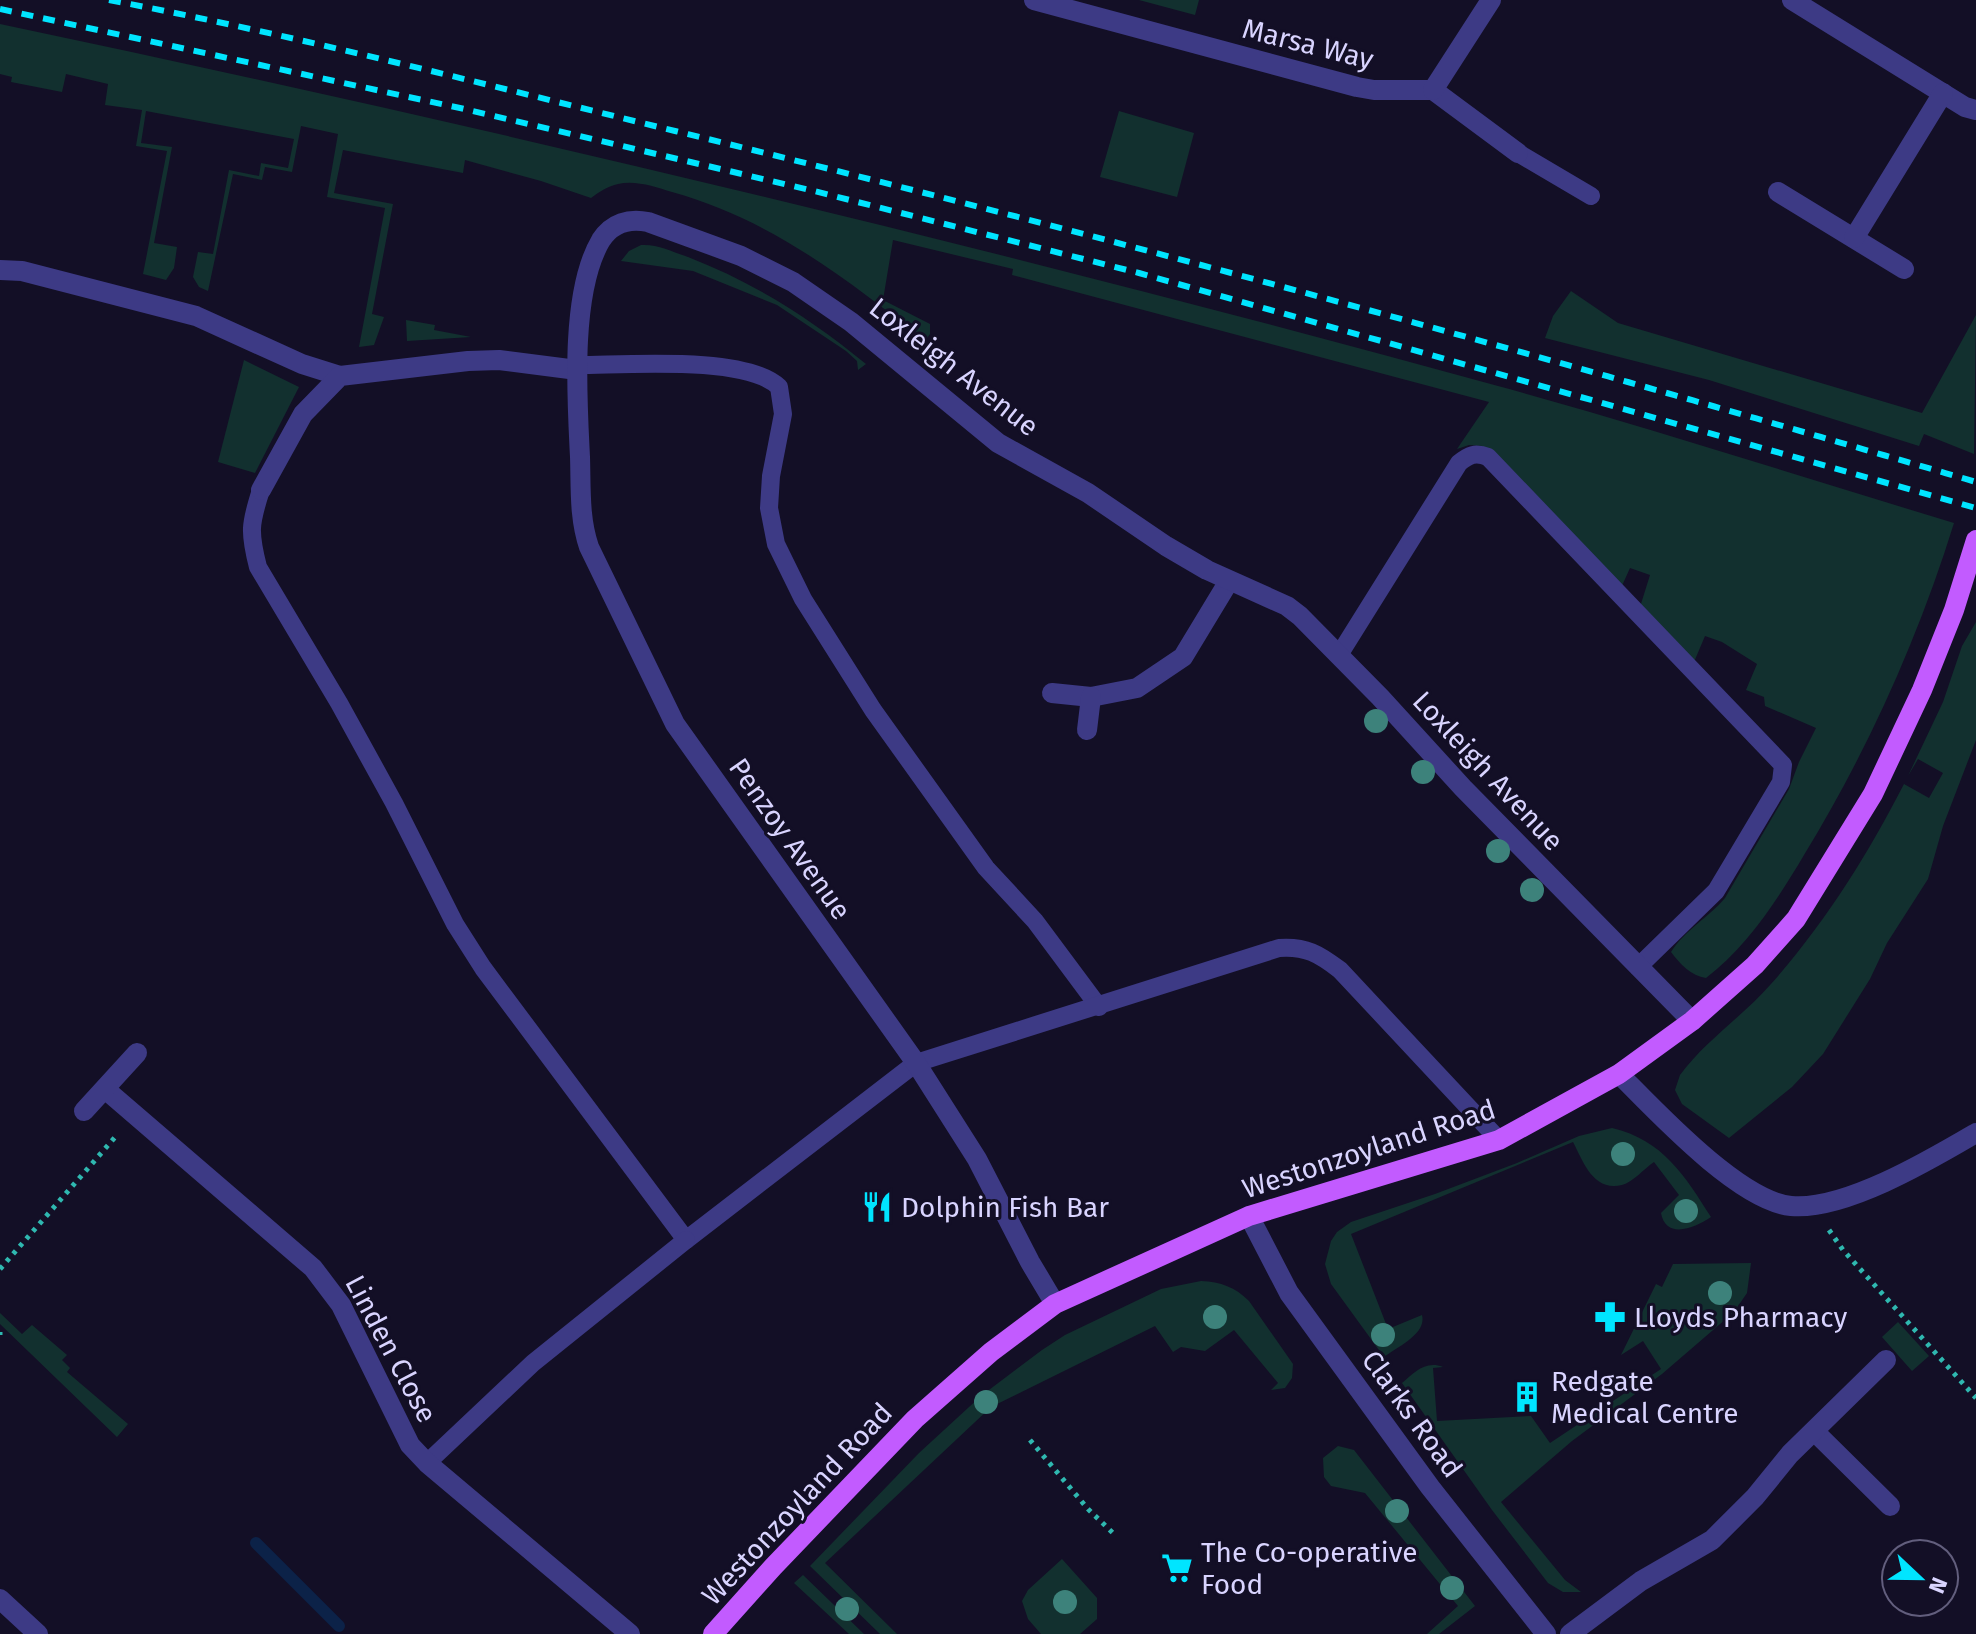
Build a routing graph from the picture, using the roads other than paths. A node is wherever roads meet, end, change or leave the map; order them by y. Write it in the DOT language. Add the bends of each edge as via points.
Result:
graph roads {
  1 [pos="1034,0"];
  2 [pos="1491,0"];
  3 [pos="1792,0"];
  4 [pos="1433,90"];
  5 [pos="1943,93"];
  6 [pos="1976,110"];
  7 [pos="1518,153"];
  8 [pos="1778,192"];
  9 [pos="1591,196"];
  10 [pos="634,219"];
  11 [pos="1854,238"];
  12 [pos="1904,269"];
  13 [pos="0,270"];
  14 [pos="578,367"];
  15 [pos="340,376"];
  16 [pos="261,490"];
  17 [pos="1976,540"];
  18 [pos="1229,581"];
  19 [pos="1339,655"];
  20 [pos="1052,693"];
  21 [pos="1091,697"];
  22 [pos="1087,730"];
  23 [pos="1638,967"];
  24 [pos="1099,1007"];
  25 [pos="1692,1021"];
  26 [pos="137,1053"];
  27 [pos="916,1063"];
  28 [pos="1619,1074"];
  29 [pos="105,1089"];
  30 [pos="84,1111"];
  31 [pos="1976,1133"];
  32 [pos="1499,1140"];
  33 [pos="1249,1216"];
  34 [pos="686,1240"];
  35 [pos="1055,1304"];
  36 [pos="1886,1360"];
  37 [pos="1814,1431"];
  38 [pos="427,1463"];
  39 [pos="1890,1506"];
  40 [pos="0,1599"];
  41 [pos="38,1634"];
  42 [pos="630,1634"];
  43 [pos="713,1634"];
  44 [pos="1546,1634"];
  45 [pos="1570,1634"];
  1 -- 4 [label="street, Marsa Way" via="1357,87"];
  2 -- 4 [label="street"];
  3 -- 5 [label="street"];
  4 -- 7 [label="street"];
  5 -- 6 [label="street"];
  5 -- 11 [label="street"];
  7 -- 9 [label="lane"];
  8 -- 11 [label="street"];
  10 -- 14 [label="street, Penzoy Avenue" via="610,230 595,254 581,314"];
  10 -- 18 [label="street, Loxleigh Avenue" via="741,256 793,282 851,322 998,443"];
  11 -- 12 [label="street"];
  13 -- 15 [label="street" via="52,278 196,316"];
  14 -- 15 [label="street" via="468,361"];
  14 -- 24 [label="lane" via="722,367 754,372 779,387 783,414 769,508 776,544 803,599 873,710 986,868 1035,921"];
  14 -- 27 [label="street, Penzoy Avenue" via="584,532 668,711"];
  15 -- 16 [label="street" via="303,414"];
  16 -- 34 [label="lane" via="251,521 258,567 394,803 455,924"];
  17 -- 25 [label="main road, Westonzoyland Road" via="1922,690 1873,794 1796,919 1755,965"];
  18 -- 19 [label="street, Loxleigh Avenue" via="1287,606"];
  18 -- 21 [label="street" via="1183,657 1137,688"];
  19 -- 23 [label="street, Loxleigh Avenue"];
  19 -- 23 [label="lane" via="1459,463 1470,455 1488,457 1783,765 1781,782 1716,891"];
  20 -- 21 [label="street"];
  21 -- 22 [label="street"];
  23 -- 25 [label="street, Loxleigh Avenue"];
  24 -- 27 [label="lane"];
  24 -- 32 [label="lane" via="1279,948 1304,948 1340,970"];
  25 -- 28 [label="main road, Westonzoyland Road"];
  26 -- 29 [label="street"];
  27 -- 34 [label="lane"];
  27 -- 35 [label="street, Penzoy Avenue" via="977,1159"];
  28 -- 31 [label="street" via="1695,1148 1738,1181 1788,1206 1814,1207 1859,1192"];
  28 -- 32 [label="main road, Westonzoyland Road"];
  29 -- 30 [label="street"];
  29 -- 38 [label="street, Linden Close" via="313,1268 341,1305 410,1445"];
  32 -- 33 [label="main road, Westonzoyland Road"];
  33 -- 35 [label="main road, Westonzoyland Road"];
  33 -- 44 [label="street, Clarks Road" via="1289,1293 1430,1487"];
  34 -- 38 [label="lane" via="533,1363"];
  35 -- 43 [label="main road, Westonzoyland Road" via="915,1419"];
  36 -- 37 [label="street"];
  37 -- 39 [label="street"];
  37 -- 45 [label="street" via="1712,1540 1641,1581"];
  38 -- 42 [label="street, Linden Close"];
  40 -- 41 [label="street"];
}
